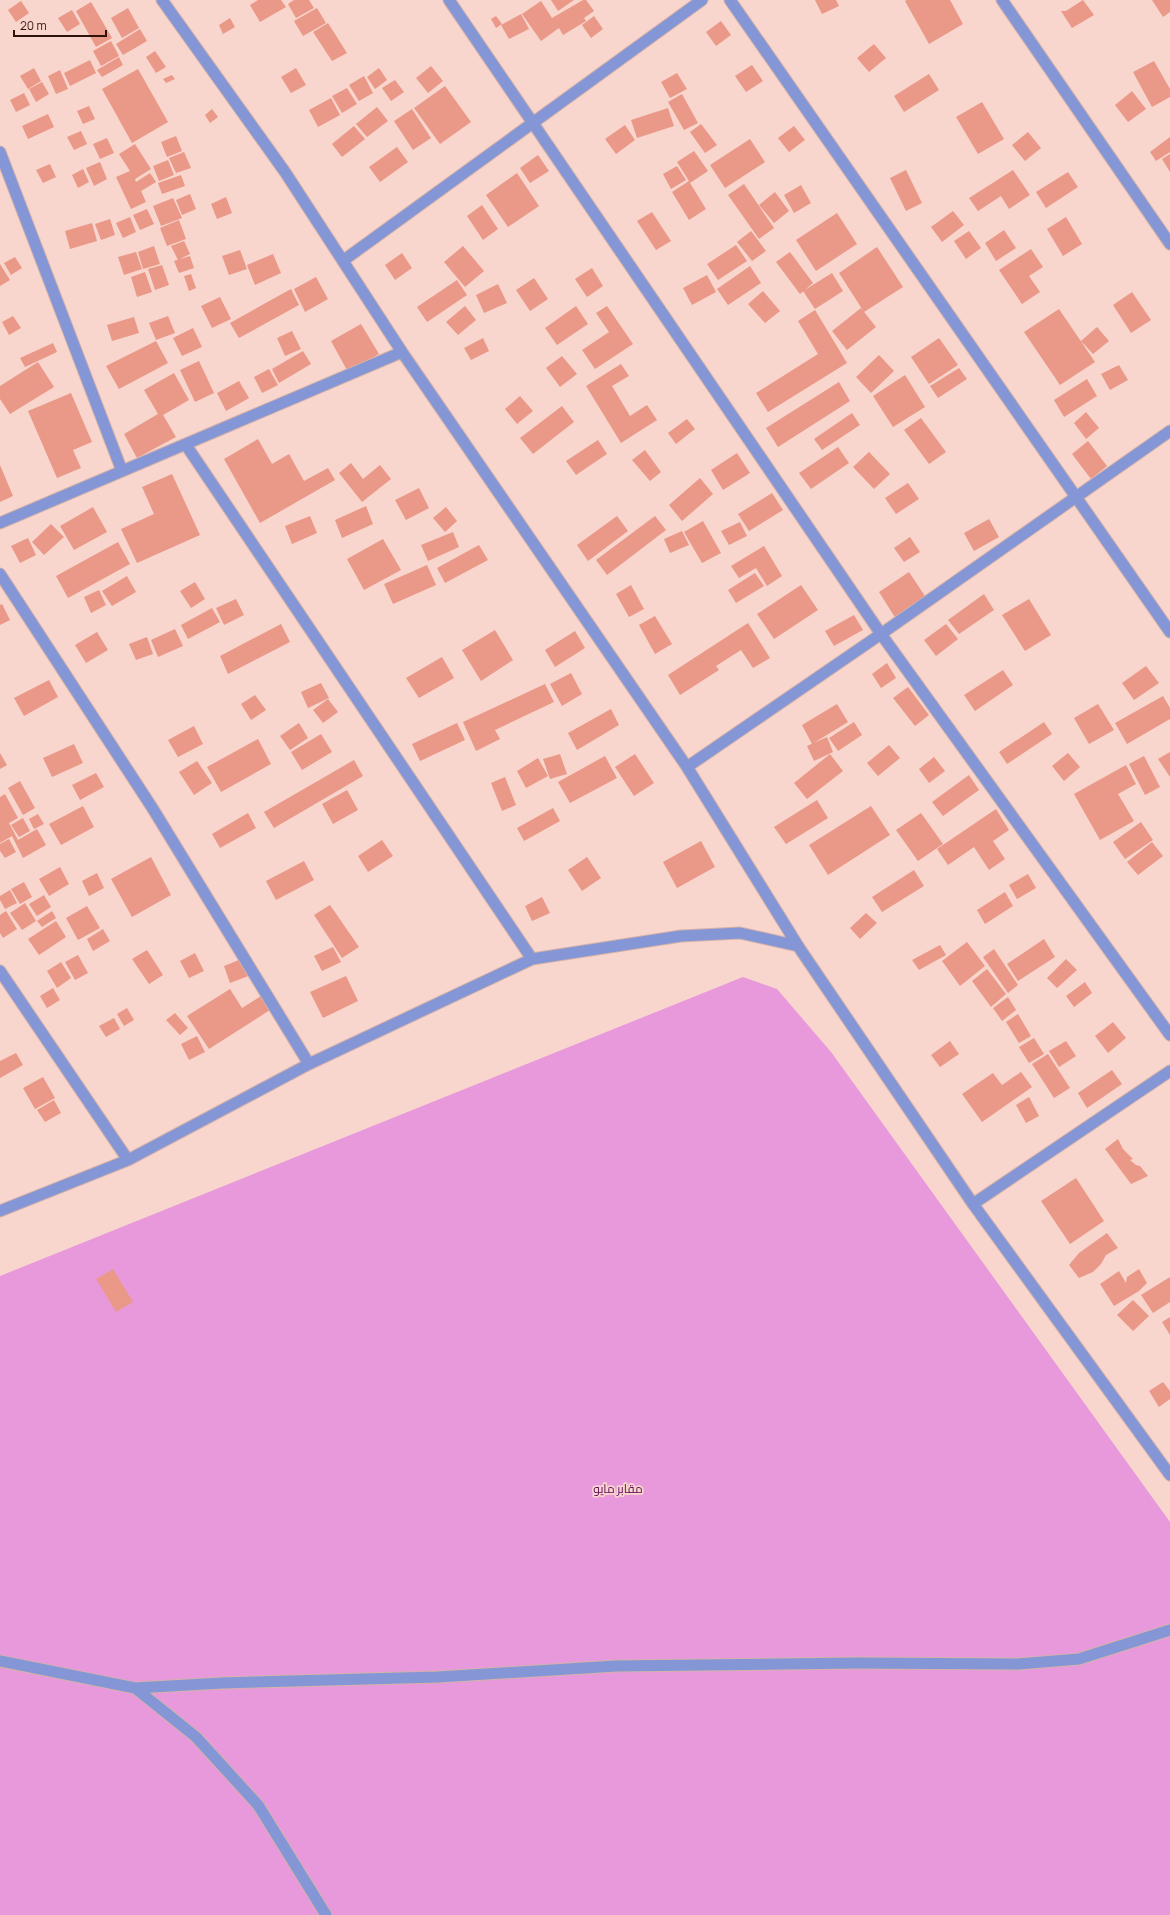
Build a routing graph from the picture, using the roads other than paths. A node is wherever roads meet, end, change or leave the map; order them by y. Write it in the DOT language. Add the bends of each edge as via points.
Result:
graph roads {
  1 [pos="162,0"];
  2 [pos="449,0"];
  3 [pos="702,0"];
  4 [pos="730,0"];
  5 [pos="1002,0"];
  6 [pos="533,123"];
  7 [pos="0,152"];
  8 [pos="1170,244"];
  9 [pos="344,260"];
  10 [pos="402,352"];
  11 [pos="1170,431"];
  12 [pos="186,445"];
  13 [pos="122,471"];
  14 [pos="1076,497"];
  15 [pos="0,524"];
  16 [pos="0,574"];
  17 [pos="1170,632"];
  18 [pos="880,634"];
  19 [pos="687,767"];
  20 [pos="798,946"];
  21 [pos="532,959"];
  22 [pos="0,971"];
  23 [pos="1170,1035"];
  24 [pos="309,1064"];
  25 [pos="1170,1071"];
  26 [pos="128,1160"];
  27 [pos="973,1204"];
  28 [pos="0,1211"];
  29 [pos="1170,1475"];
  30 [pos="1170,1630"];
  31 [pos="0,1661"];
  32 [pos="135,1688"];
  33 [pos="326,1915"];
  1 -- 9 [label="street" via="285,172"];
  2 -- 6 [label="street"];
  3 -- 6 [label="street"];
  4 -- 14 [label="street"];
  5 -- 8 [label="street"];
  6 -- 9 [label="street"];
  6 -- 18 [label="street"];
  7 -- 13 [label="street"];
  9 -- 10 [label="street"];
  10 -- 12 [label="street"];
  10 -- 19 [label="street"];
  11 -- 14 [label="street"];
  12 -- 13 [label="street"];
  12 -- 21 [label="street"];
  13 -- 15 [label="street"];
  14 -- 17 [label="street"];
  14 -- 18 [label="street"];
  16 -- 24 [label="street" via="153,809"];
  18 -- 19 [label="street"];
  18 -- 23 [label="street"];
  19 -- 20 [label="street"];
  20 -- 21 [label="street" via="740,933 681,936"];
  20 -- 27 [label="street"];
  21 -- 24 [label="street"];
  22 -- 26 [label="street"];
  24 -- 26 [label="street"];
  25 -- 27 [label="street"];
  26 -- 28 [label="street"];
  27 -- 29 [label="street"];
  30 -- 32 [label="street" via="1079,1659 1018,1664 616,1666 438,1677"];
  31 -- 32 [label="street"];
  32 -- 33 [label="street" via="196,1737 258,1805"];
}
